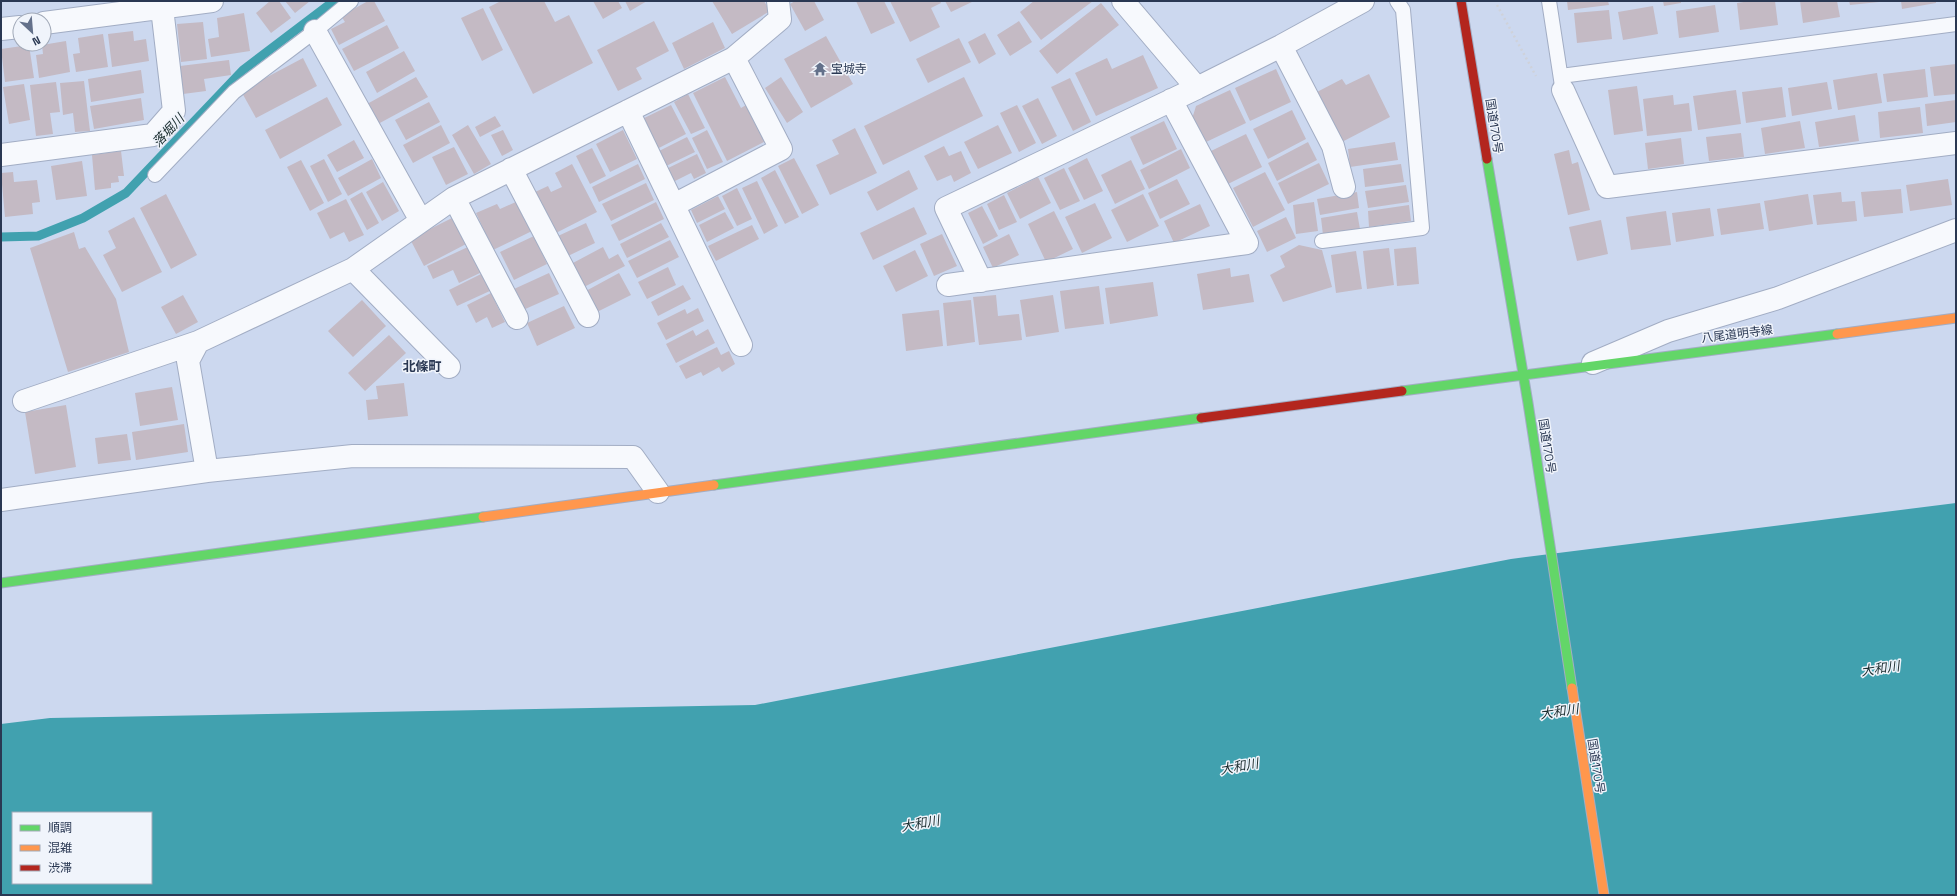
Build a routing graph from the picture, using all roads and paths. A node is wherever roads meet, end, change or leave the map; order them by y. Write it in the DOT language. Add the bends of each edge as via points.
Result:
graph roads {
  1 [pos="212,1"];
  2 [pos="351,1"];
  3 [pos="778,1"];
  4 [pos="1123,1"];
  5 [pos="1363,1"];
  6 [pos="1397,1"];
  7 [pos="1461,1"];
  8 [pos="1549,1"];
  9 [pos="1496,5"];
  10 [pos="162,8"];
  11 [pos="52,22"];
  12 [pos="1956,24"];
  13 [pos="12,27"];
  14 [pos="1,29"];
  15 [pos="315,31"];
  16 [pos="1281,46"];
  17 [pos="734,58"];
  18 [pos="1562,83"];
  19 [pos="1197,88"];
  20 [pos="1171,100"];
  21 [pos="628,111"];
  22 [pos="1956,143"];
  23 [pos="1,154"];
  24 [pos="511,169"];
  25 [pos="155,175"];
  26 [pos="1344,187"];
  27 [pos="454,198"];
  28 [pos="674,205"];
  29 [pos="421,221"];
  30 [pos="1956,230"];
  31 [pos="1322,241"];
  32 [pos="353,268"];
  33 [pos="981,281"];
  34 [pos="948,285"];
  35 [pos="588,316"];
  36 [pos="517,318"];
  37 [pos="1956,318"];
  38 [pos="198,342"];
  39 [pos="741,345"];
  40 [pos="1586,366"];
  41 [pos="449,367"];
  42 [pos="1522,374"];
  43 [pos="24,401"];
  44 [pos="208,471"];
  45 [pos="658,492"];
  46 [pos="1,500"];
  47 [pos="1,583"];
  48 [pos="1604,895"];
  1 -- 10 [label="street"];
  2 -- 15 [label="lane"];
  3 -- 17 [label="street" via="780,19"];
  4 -- 19 [label="street"];
  5 -- 16 [label="street"];
  6 -- 31 [label="lane" via="1403,10 1422,228"];
  7 -- 42 [label="main road, 国道170号"];
  8 -- 18 [label="lane"];
  9 -- 18 [label="path" via="1538,80"];
  10 -- 11 [label="street"];
  10 -- 23 [label="street" via="174,111 153,135"];
  12 -- 18 [label="lane"];
  13 -- 14 [label="street"];
  15 -- 25 [label="lane" via="234,92"];
  15 -- 29 [label="street"];
  16 -- 19 [label="street"];
  16 -- 26 [label="street" via="1333,146"];
  17 -- 21 [label="street"];
  17 -- 28 [label="street" via="781,149"];
  18 -- 22 [label="street" via="1607,187"];
  19 -- 20 [label="street"];
  20 -- 33 [label="street" via="946,208"];
  20 -- 33 [label="street" via="1247,243"];
  21 -- 24 [label="street"];
  21 -- 28 [label="street"];
  24 -- 27 [label="street"];
  24 -- 35 [label="street"];
  27 -- 29 [label="street"];
  27 -- 36 [label="street"];
  28 -- 39 [label="street"];
  29 -- 32 [label="street"];
  30 -- 40 [label="street" via="1778,298 1668,331"];
  32 -- 38 [label="street"];
  32 -- 41 [label="street"];
  33 -- 34 [label="street"];
  37 -- 40 [label="main road, 八尾道明寺線"];
  38 -- 43 [label="street"];
  38 -- 44 [label="street" via="188,361"];
  40 -- 42 [label="main road, 八尾道明寺線"];
  42 -- 45 [label="main road, 八尾道明寺線"];
  42 -- 48 [label="main road, 国道170号"];
  44 -- 45 [label="street" via="354,456 633,457"];
  44 -- 46 [label="street"];
  45 -- 47 [label="main road, 八尾道明寺線"];
}
